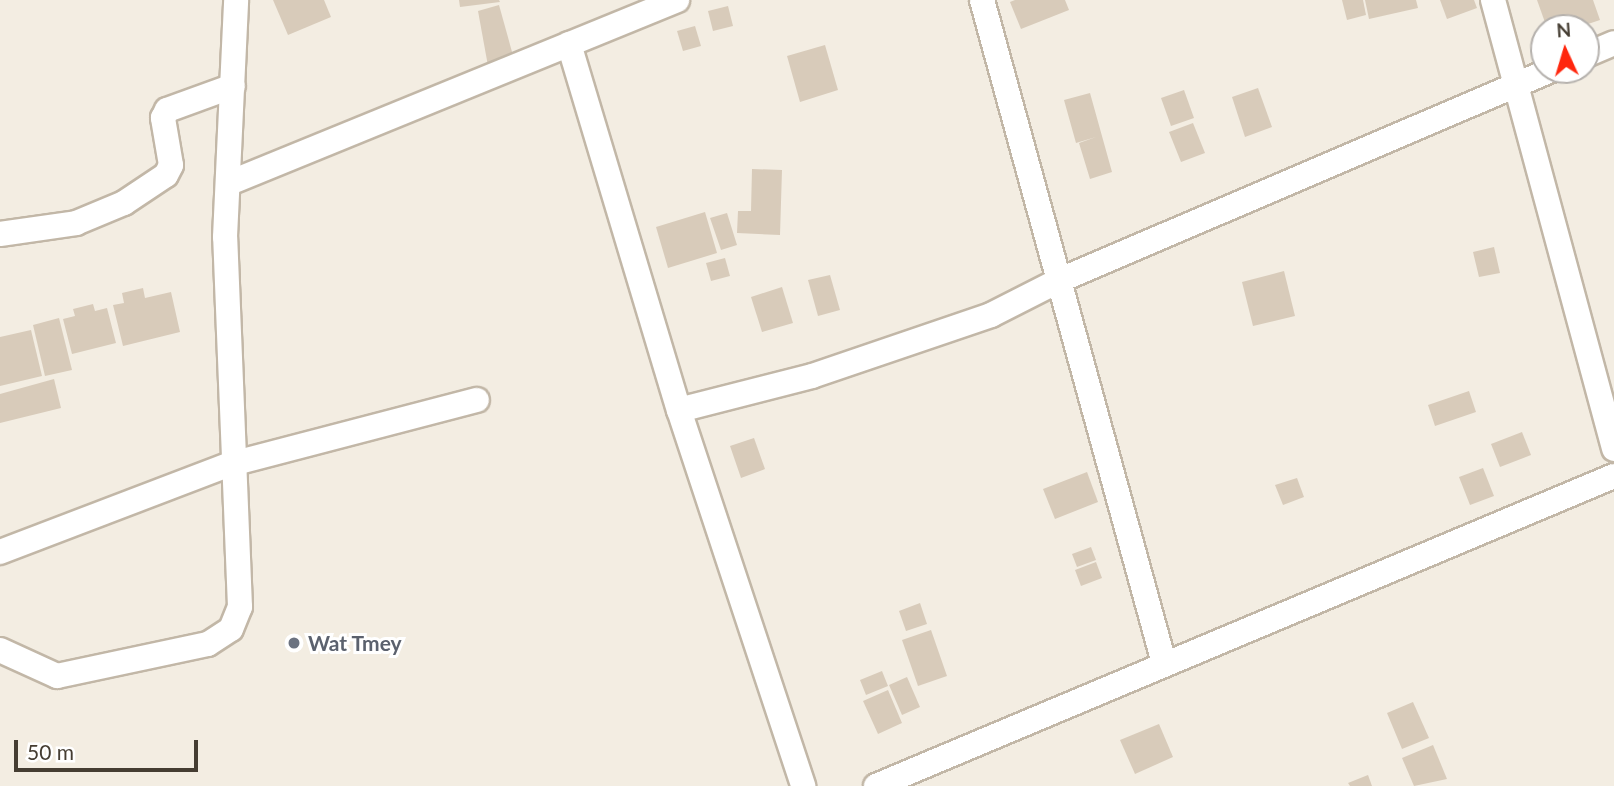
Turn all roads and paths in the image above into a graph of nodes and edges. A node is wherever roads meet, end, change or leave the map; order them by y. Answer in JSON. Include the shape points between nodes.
{"nodes":[{"id":1,"x":236,"y":0,"type":"edge"},
{"id":2,"x":677,"y":0,"type":"edge"},
{"id":3,"x":982,"y":0,"type":"edge"},
{"id":4,"x":1493,"y":0,"type":"edge"},
{"id":5,"x":569,"y":44,"type":"junction"},
{"id":6,"x":1530,"y":79,"type":"edge"},
{"id":7,"x":1516,"y":85,"type":"junction"},
{"id":8,"x":233,"y":86,"type":"junction"},
{"id":9,"x":229,"y":183,"type":"junction"},
{"id":10,"x":0,"y":233,"type":"edge"},
{"id":11,"x":1058,"y":281,"type":"junction"},
{"id":12,"x":477,"y":400,"type":"dead end"},
{"id":13,"x":679,"y":410,"type":"junction"},
{"id":14,"x":1614,"y":449,"type":"edge"},
{"id":15,"x":231,"y":464,"type":"junction"},
{"id":16,"x":1614,"y":476,"type":"edge"},
{"id":17,"x":0,"y":552,"type":"edge"},
{"id":18,"x":0,"y":650,"type":"edge"},
{"id":19,"x":1164,"y":663,"type":"junction"},
{"id":20,"x":803,"y":786,"type":"edge"},
{"id":21,"x":876,"y":786,"type":"edge"}],
"edges":[{"from":1,"to":8,"type":"street"},
{"from":2,"to":5,"type":"street"},
{"from":3,"to":11,"type":"street"},
{"from":4,"to":7,"type":"street"},
{"from":5,"to":9,"type":"street"},
{"from":5,"to":13,"type":"street"},
{"from":6,"to":7,"type":"street"},
{"from":7,"to":11,"type":"street"},
{"from":7,"to":14,"type":"street"},
{"from":8,"to":9,"type":"street"},
{"from":8,"to":10,"type":"street","via":[[167,110],[163,118],[171,165],[166,175],[124,203],[76,223]]},
{"from":9,"to":15,"type":"street"},
{"from":11,"to":13,"type":"street","via":[[990,315],[812,376]]},
{"from":11,"to":19,"type":"street"},
{"from":12,"to":15,"type":"street"},
{"from":13,"to":20,"type":"street"},
{"from":15,"to":17,"type":"street"},
{"from":15,"to":18,"type":"street","via":[[240,607],[231,629],[208,644],[57,676]]},
{"from":16,"to":19,"type":"street","via":[[1312,607]]},
{"from":19,"to":21,"type":"street"}]}
